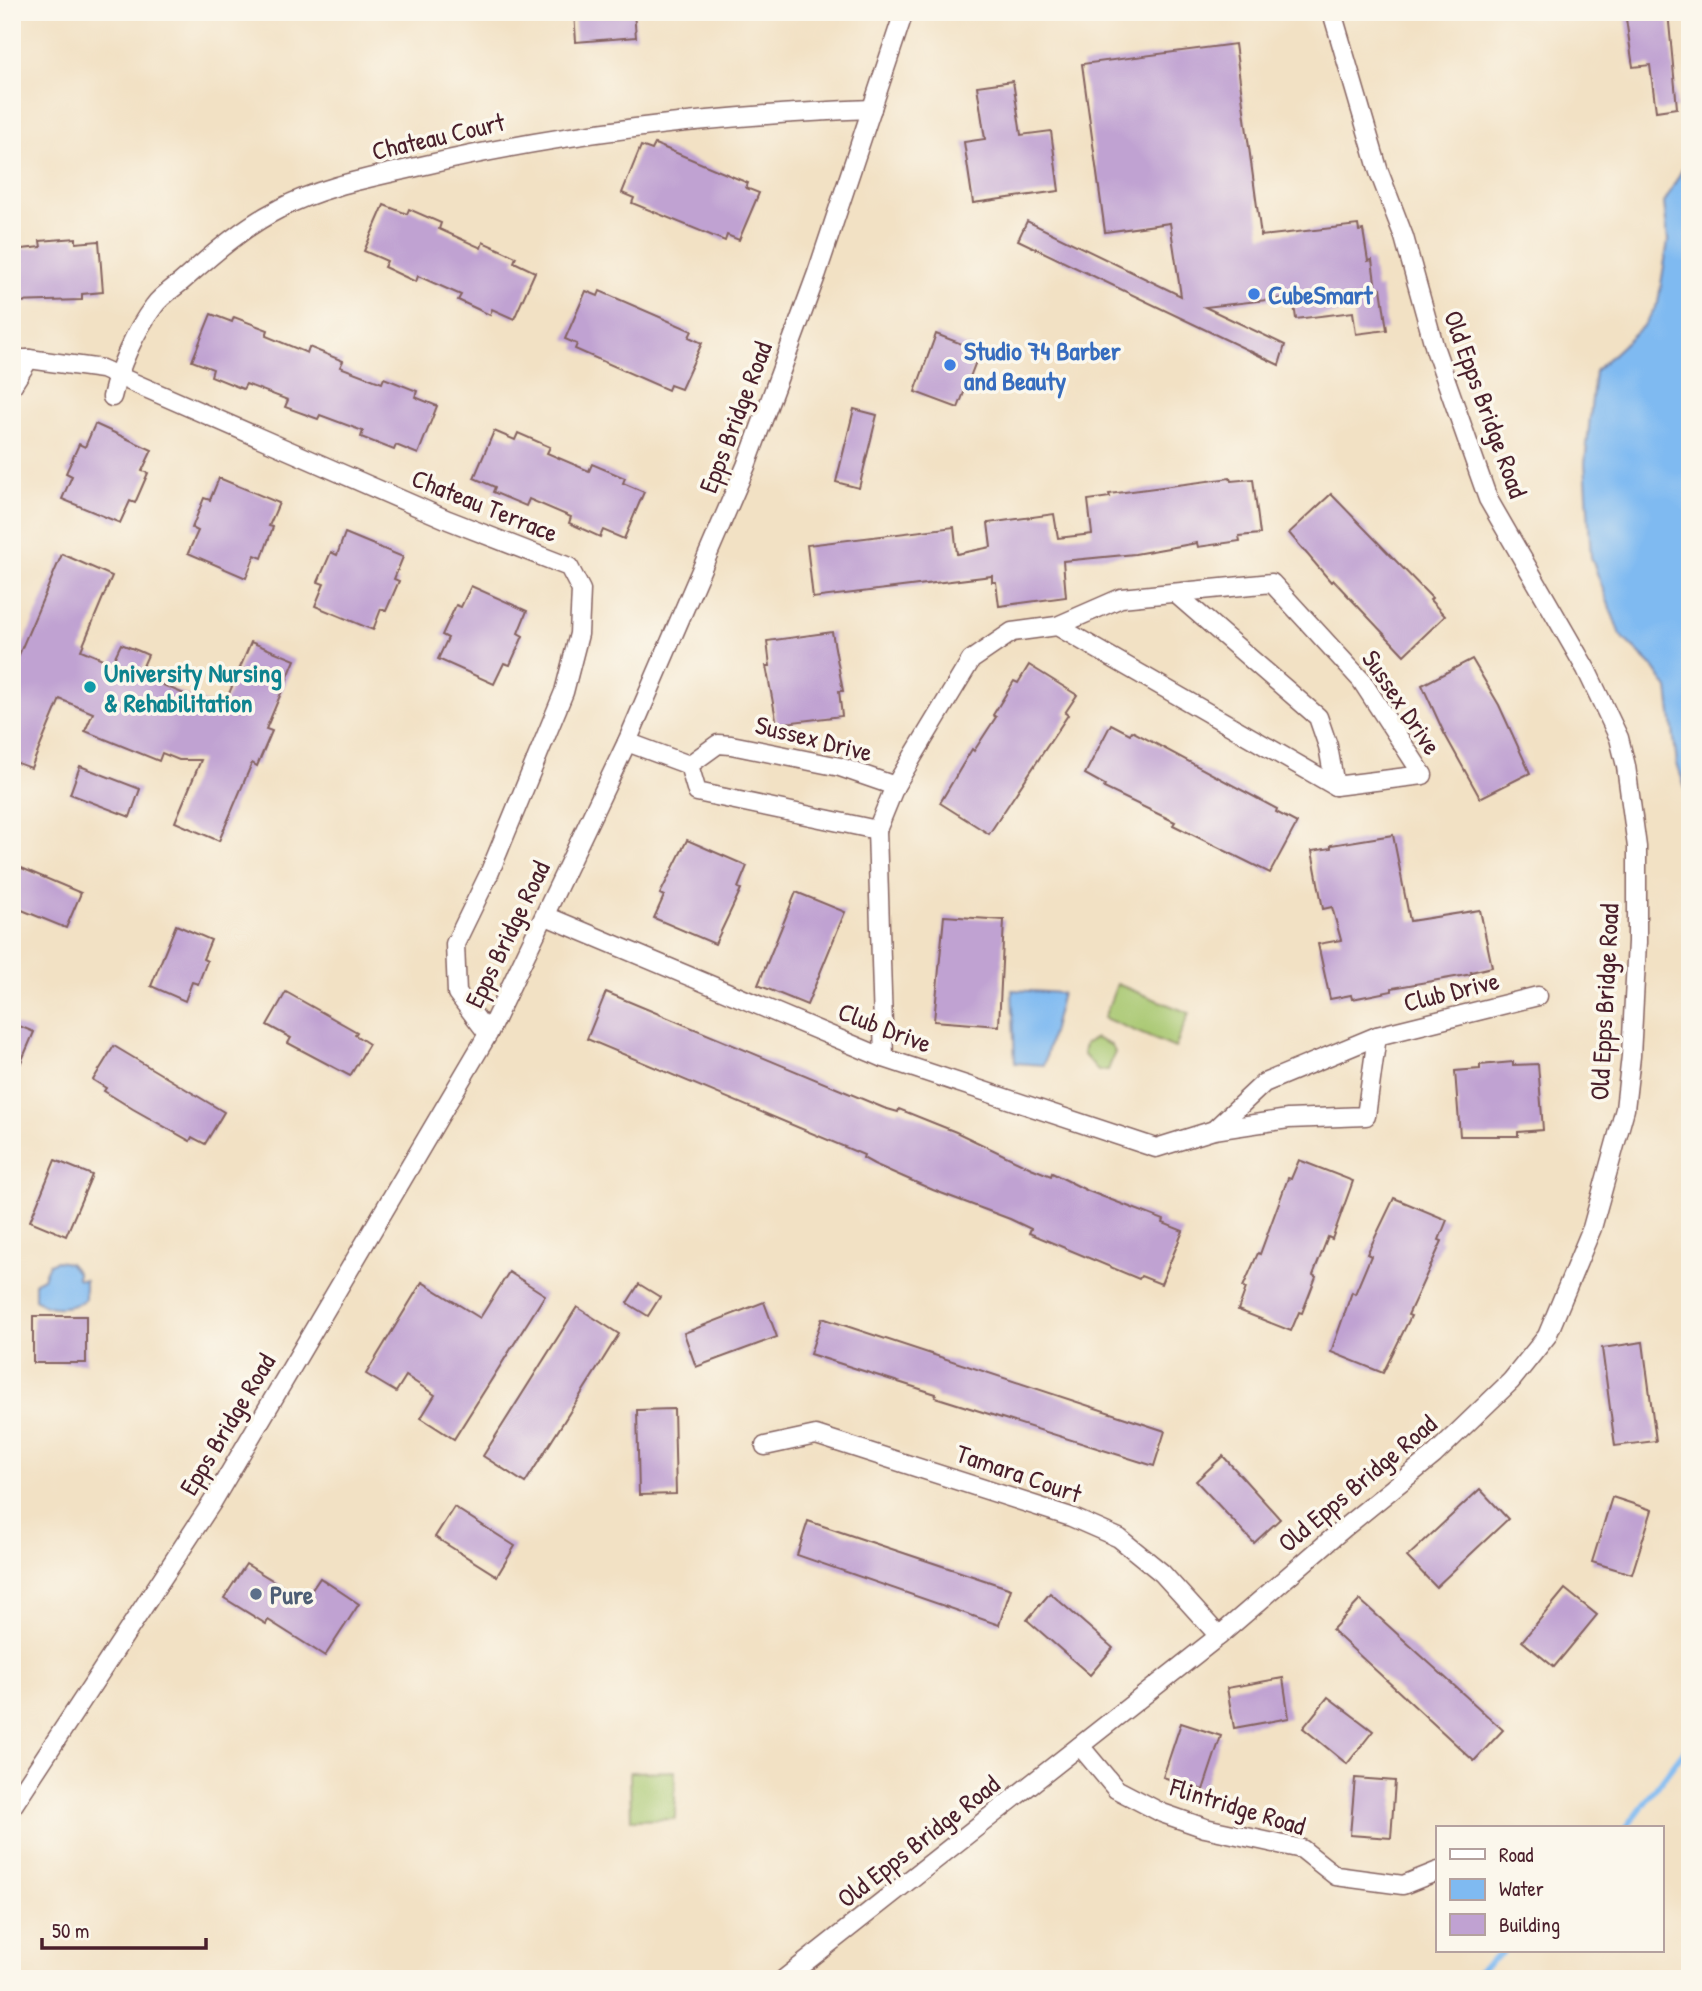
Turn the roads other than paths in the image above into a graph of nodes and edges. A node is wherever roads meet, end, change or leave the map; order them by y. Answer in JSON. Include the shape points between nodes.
{"nodes":[{"id":1,"x":904,"y":12,"type":"edge"},
{"id":2,"x":1332,"y":12,"type":"edge"},
{"id":3,"x":872,"y":109,"type":"junction"},
{"id":4,"x":20,"y":359,"type":"edge"},
{"id":5,"x":117,"y":375,"type":"junction"},
{"id":6,"x":12,"y":386,"type":"edge"},
{"id":7,"x":113,"y":397,"type":"dead end"},
{"id":8,"x":1175,"y":593,"type":"junction"},
{"id":9,"x":1057,"y":626,"type":"junction"},
{"id":10,"x":627,"y":742,"type":"junction"},
{"id":11,"x":690,"y":765,"type":"junction"},
{"id":12,"x":895,"y":786,"type":"junction"},
{"id":13,"x":1335,"y":786,"type":"junction"},
{"id":14,"x":877,"y":830,"type":"junction"},
{"id":15,"x":546,"y":916,"type":"junction"},
{"id":16,"x":1538,"y":996,"type":"dead end"},
{"id":17,"x":488,"y":1034,"type":"junction"},
{"id":18,"x":1377,"y":1036,"type":"junction"},
{"id":19,"x":884,"y":1058,"type":"junction"},
{"id":20,"x":1214,"y":1130,"type":"junction"},
{"id":21,"x":765,"y":1446,"type":"dead end"},
{"id":22,"x":1219,"y":1636,"type":"junction"},
{"id":23,"x":1080,"y":1746,"type":"junction"},
{"id":24,"x":12,"y":1807,"type":"edge"},
{"id":25,"x":1436,"y":1872,"type":"edge"},
{"id":26,"x":784,"y":1979,"type":"edge"}],
"edges":[{"from":1,"to":3,"type":"street","name":"Epps Bridge Road"},
{"from":2,"to":22,"type":"street","name":"Old Epps Bridge Road","via":[[1435,349],[1488,499],[1586,668],[1619,738],[1637,847],[1631,1056],[1625,1110],[1592,1228],[1547,1336],[1511,1381],[1434,1455]]},
{"from":3,"to":5,"type":"street","name":"Chateau Court","via":[[806,111],[540,139],[317,194],[253,223],[154,305]]},
{"from":3,"to":10,"type":"street","name":"Epps Bridge Road","via":[[746,466]]},
{"from":4,"to":5,"type":"street","name":"Chateau Terrace"},
{"from":4,"to":6,"type":"street","name":"Chateau Terrace"},
{"from":5,"to":7,"type":"street","name":"Chateau Court"},
{"from":5,"to":17,"type":"street","name":"Chateau Terrace","via":[[448,520],[569,567],[581,590],[579,634],[564,692],[455,944],[457,993]]},
{"from":8,"to":9,"type":"street","name":"Sussex Drive","via":[[1121,598]]},
{"from":8,"to":13,"type":"street","via":[[1318,717]]},
{"from":8,"to":13,"type":"street","name":"Sussex Drive","via":[[1272,583],[1361,680],[1423,775]]},
{"from":9,"to":12,"type":"street","name":"Sussex Drive","via":[[1012,632],[971,660]]},
{"from":9,"to":13,"type":"street"},
{"from":10,"to":11,"type":"street"},
{"from":10,"to":15,"type":"street","name":"Epps Bridge Road"},
{"from":11,"to":12,"type":"street","name":"Sussex Drive","via":[[718,744],[731,745],[840,767]]},
{"from":11,"to":14,"type":"street","via":[[697,792]]},
{"from":12,"to":14,"type":"street"},
{"from":14,"to":19,"type":"street"},
{"from":15,"to":17,"type":"street","name":"Epps Bridge Road"},
{"from":15,"to":19,"type":"street","name":"Club Drive"},
{"from":16,"to":18,"type":"street","name":"Club Drive"},
{"from":17,"to":24,"type":"street","name":"Epps Bridge Road","via":[[214,1500]]},
{"from":18,"to":20,"type":"street","name":"Club Drive","via":[[1264,1083]]},
{"from":18,"to":20,"type":"street","name":"Club Drive","via":[[1367,1116],[1288,1119]]},
{"from":19,"to":20,"type":"street","name":"Club Drive","via":[[1156,1148]]},
{"from":21,"to":22,"type":"street","name":"Tamara Court","via":[[816,1435],[1071,1517],[1119,1538],[1163,1573]]},
{"from":22,"to":23,"type":"street","name":"Old Epps Bridge Road"},
{"from":23,"to":25,"type":"street","name":"Flintridge Road","via":[[1116,1789],[1163,1813],[1205,1828],[1302,1849],[1336,1876],[1403,1885]]},
{"from":23,"to":26,"type":"street","name":"Old Epps Bridge Road"}]}
